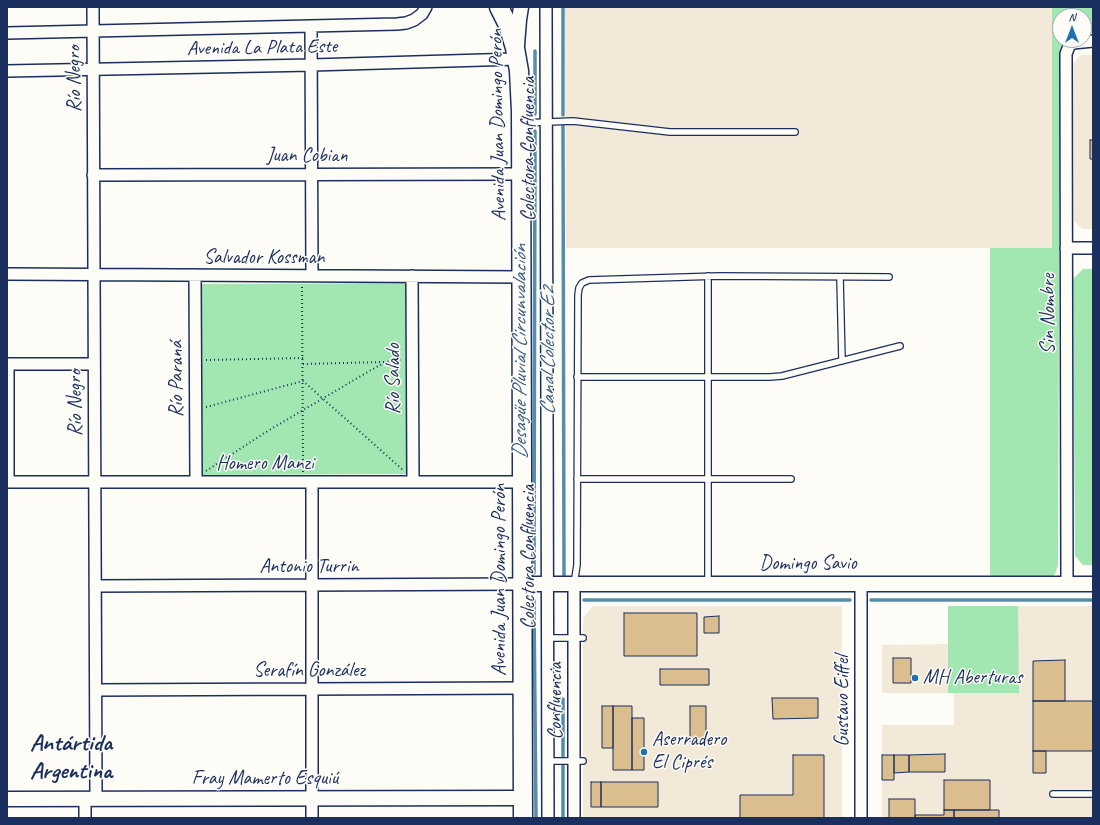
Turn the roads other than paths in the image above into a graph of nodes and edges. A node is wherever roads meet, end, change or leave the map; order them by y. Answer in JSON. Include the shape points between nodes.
{"nodes":[{"id":1,"x":93,"y":7,"type":"edge"},
{"id":2,"x":499,"y":7,"type":"edge"},
{"id":3,"x":521,"y":7,"type":"edge"},
{"id":4,"x":546,"y":7,"type":"edge"},
{"id":5,"x":426,"y":8,"type":"edge"},
{"id":6,"x":312,"y":26,"type":"junction"},
{"id":7,"x":93,"y":31,"type":"junction"},
{"id":8,"x":7,"y":33,"type":"edge"},
{"id":9,"x":1093,"y":41,"type":"edge"},
{"id":10,"x":517,"y":59,"type":"junction"},
{"id":11,"x":312,"y":65,"type":"junction"},
{"id":12,"x":93,"y":70,"type":"junction"},
{"id":13,"x":7,"y":71,"type":"edge"},
{"id":14,"x":546,"y":122,"type":"junction"},
{"id":15,"x":521,"y":123,"type":"junction"},
{"id":16,"x":795,"y":132,"type":"dead end"},
{"id":17,"x":312,"y":174,"type":"junction"},
{"id":18,"x":522,"y":174,"type":"junction"},
{"id":19,"x":94,"y":175,"type":"junction"},
{"id":20,"x":1066,"y":248,"type":"junction"},
{"id":21,"x":1093,"y":248,"type":"edge"},
{"id":22,"x":7,"y":274,"type":"edge"},
{"id":23,"x":94,"y":274,"type":"junction"},
{"id":24,"x":195,"y":275,"type":"junction"},
{"id":25,"x":312,"y":276,"type":"junction"},
{"id":26,"x":412,"y":276,"type":"junction"},
{"id":27,"x":708,"y":276,"type":"junction"},
{"id":28,"x":522,"y":277,"type":"junction"},
{"id":29,"x":840,"y":277,"type":"junction"},
{"id":30,"x":889,"y":277,"type":"dead end"},
{"id":31,"x":900,"y":346,"type":"dead end"},
{"id":32,"x":842,"y":361,"type":"junction"},
{"id":33,"x":8,"y":364,"type":"edge"},
{"id":34,"x":94,"y":364,"type":"junction"},
{"id":35,"x":577,"y":377,"type":"junction"},
{"id":36,"x":708,"y":377,"type":"junction"},
{"id":37,"x":577,"y":479,"type":"junction"},
{"id":38,"x":708,"y":479,"type":"junction"},
{"id":39,"x":791,"y":479,"type":"dead end"},
{"id":40,"x":7,"y":482,"type":"edge"},
{"id":41,"x":95,"y":482,"type":"junction"},
{"id":42,"x":196,"y":482,"type":"junction"},
{"id":43,"x":312,"y":482,"type":"junction"},
{"id":44,"x":413,"y":482,"type":"junction"},
{"id":45,"x":522,"y":482,"type":"junction"},
{"id":46,"x":522,"y":584,"type":"junction"},
{"id":47,"x":547,"y":584,"type":"junction"},
{"id":48,"x":574,"y":584,"type":"junction"},
{"id":49,"x":708,"y":584,"type":"junction"},
{"id":50,"x":861,"y":584,"type":"junction"},
{"id":51,"x":1067,"y":584,"type":"junction"},
{"id":52,"x":1093,"y":584,"type":"edge"},
{"id":53,"x":95,"y":586,"type":"junction"},
{"id":54,"x":312,"y":586,"type":"junction"},
{"id":55,"x":547,"y":638,"type":"junction"},
{"id":56,"x":578,"y":638,"type":"junction"},
{"id":57,"x":522,"y":688,"type":"junction"},
{"id":58,"x":312,"y":689,"type":"junction"},
{"id":59,"x":96,"y":690,"type":"junction"},
{"id":60,"x":548,"y":761,"type":"junction"},
{"id":61,"x":578,"y":761,"type":"junction"},
{"id":62,"x":1052,"y":794,"type":"dead end"},
{"id":63,"x":1093,"y":794,"type":"edge"},
{"id":64,"x":312,"y":798,"type":"junction"},
{"id":65,"x":523,"y":798,"type":"junction"},
{"id":66,"x":7,"y":799,"type":"edge"},
{"id":67,"x":90,"y":799,"type":"junction"},
{"id":68,"x":85,"y":818,"type":"edge"},
{"id":69,"x":312,"y":818,"type":"edge"},
{"id":70,"x":523,"y":818,"type":"edge"},
{"id":71,"x":548,"y":818,"type":"edge"},
{"id":72,"x":574,"y":818,"type":"edge"},
{"id":73,"x":861,"y":818,"type":"edge"}],
"edges":[{"from":1,"to":7,"type":"street","name":"Río Negro"},
{"from":2,"to":10,"type":"main road","via":[[512,36]]},
{"from":3,"to":10,"type":"street","name":"Avenida Juan Domingo Perón"},
{"from":4,"to":14,"type":"street","name":"Colectora Confluencia"},
{"from":5,"to":6,"type":"street","name":"Avenida La Plata Este","via":[[422,14],[406,23]]},
{"from":6,"to":7,"type":"street","name":"Avenida La Plata Este"},
{"from":6,"to":11,"type":"street"},
{"from":7,"to":8,"type":"street","name":"Avenida La Plata Este"},
{"from":7,"to":12,"type":"street","name":"Río Negro"},
{"from":9,"to":20,"type":"street","name":"Sin Nombre","via":[[1078,42],[1069,46],[1066,54]]},
{"from":10,"to":11,"type":"street","name":"Avenida La Plata Este"},
{"from":10,"to":15,"type":"main road","name":"Avenida Juan Domingo Perón"},
{"from":11,"to":12,"type":"street","name":"Avenida La Plata Este"},
{"from":11,"to":17,"type":"street"},
{"from":12,"to":13,"type":"street","name":"Avenida La Plata Este"},
{"from":12,"to":19,"type":"street","name":"Río Negro"},
{"from":14,"to":15,"type":"lane"},
{"from":14,"to":16,"type":"lane","via":[[573,121],[670,132]]},
{"from":14,"to":47,"type":"street","name":"Colectora Confluencia"},
{"from":15,"to":18,"type":"main road","name":"Avenida Juan Domingo Perón"},
{"from":17,"to":18,"type":"street","name":"Juan Cobian"},
{"from":17,"to":19,"type":"street","name":"Juan Cobian"},
{"from":17,"to":25,"type":"street"},
{"from":18,"to":28,"type":"main road","name":"Avenida Juan Domingo Perón"},
{"from":19,"to":23,"type":"street","name":"Río Negro"},
{"from":20,"to":21,"type":"street"},
{"from":20,"to":51,"type":"street","name":"Sin Nombre"},
{"from":22,"to":23,"type":"street","name":"Salvador Kossman"},
{"from":23,"to":24,"type":"street","name":"Salvador Kossman"},
{"from":23,"to":34,"type":"street","name":"Río Negro"},
{"from":24,"to":25,"type":"street","name":"Salvador Kossman"},
{"from":24,"to":42,"type":"street","name":"Río Paraná"},
{"from":25,"to":26,"type":"street","name":"Salvador Kossman"},
{"from":26,"to":28,"type":"street","name":"Salvador Kossman"},
{"from":26,"to":44,"type":"street","name":"Río Salado"},
{"from":27,"to":29,"type":"lane"},
{"from":27,"to":35,"type":"lane","via":[[589,280],[582,283],[578,292]]},
{"from":27,"to":36,"type":"lane"},
{"from":28,"to":45,"type":"main road","name":"Avenida Juan Domingo Perón"},
{"from":29,"to":30,"type":"lane"},
{"from":29,"to":32,"type":"lane"},
{"from":31,"to":32,"type":"lane"},
{"from":32,"to":36,"type":"lane","via":[[776,377]]},
{"from":33,"to":34,"type":"street"},
{"from":33,"to":40,"type":"street"},
{"from":34,"to":41,"type":"street","name":"Río Negro"},
{"from":35,"to":36,"type":"lane"},
{"from":35,"to":37,"type":"lane"},
{"from":36,"to":38,"type":"lane"},
{"from":37,"to":38,"type":"lane"},
{"from":37,"to":48,"type":"lane","via":[[577,565]]},
{"from":38,"to":39,"type":"lane"},
{"from":38,"to":49,"type":"lane"},
{"from":40,"to":41,"type":"street","name":"Homero Manzi"},
{"from":41,"to":42,"type":"street","name":"Homero Manzi"},
{"from":41,"to":53,"type":"street","name":"Río Negro"},
{"from":42,"to":43,"type":"street","name":"Homero Manzi"},
{"from":43,"to":44,"type":"street","name":"Homero Manzi"},
{"from":43,"to":54,"type":"street"},
{"from":44,"to":45,"type":"street","name":"Homero Manzi"},
{"from":45,"to":46,"type":"main road","name":"Avenida Juan Domingo Perón"},
{"from":46,"to":47,"type":"street","name":"Domingo Savio"},
{"from":46,"to":54,"type":"street","name":"Antonio Turrin"},
{"from":46,"to":57,"type":"main road","name":"Avenida Juan Domingo Perón"},
{"from":47,"to":48,"type":"street","name":"Domingo Savio"},
{"from":47,"to":55,"type":"street","name":"Colectora Confluencia"},
{"from":48,"to":49,"type":"street","name":"Domingo Savio"},
{"from":48,"to":56,"type":"street","name":"Confluencia"},
{"from":49,"to":50,"type":"street","name":"Domingo Savio"},
{"from":50,"to":51,"type":"street","name":"Domingo Savio"},
{"from":50,"to":73,"type":"street","name":"Gustavo Eiffel"},
{"from":51,"to":52,"type":"street","name":"Domingo Savio"},
{"from":53,"to":54,"type":"street","name":"Antonio Turrin"},
{"from":53,"to":59,"type":"street","name":"Río Negro"},
{"from":54,"to":58,"type":"street"},
{"from":55,"to":56,"type":"lane"},
{"from":55,"to":60,"type":"street","name":"Colectora Confluencia"},
{"from":56,"to":61,"type":"street","name":"Confluencia"},
{"from":57,"to":58,"type":"street","name":"Serafín González"},
{"from":57,"to":65,"type":"main road","name":"Avenida Juan Domingo Perón"},
{"from":58,"to":59,"type":"street","name":"Serafín González"},
{"from":58,"to":64,"type":"street"},
{"from":59,"to":67,"type":"street","name":"Río Negro"},
{"from":60,"to":61,"type":"lane"},
{"from":60,"to":71,"type":"street","name":"Colectora Confluencia"},
{"from":61,"to":72,"type":"street","name":"Confluencia"},
{"from":62,"to":63,"type":"lane"},
{"from":64,"to":65,"type":"street","name":"Fray Mamerto Esquiú"},
{"from":64,"to":67,"type":"street","name":"Fray Mamerto Esquiú"},
{"from":64,"to":69,"type":"street"},
{"from":65,"to":70,"type":"main road","name":"Avenida Juan Domingo Perón"},
{"from":66,"to":67,"type":"street","name":"Fray Mamerto Esquiú"},
{"from":67,"to":68,"type":"street","name":"Río Negro"}]}
